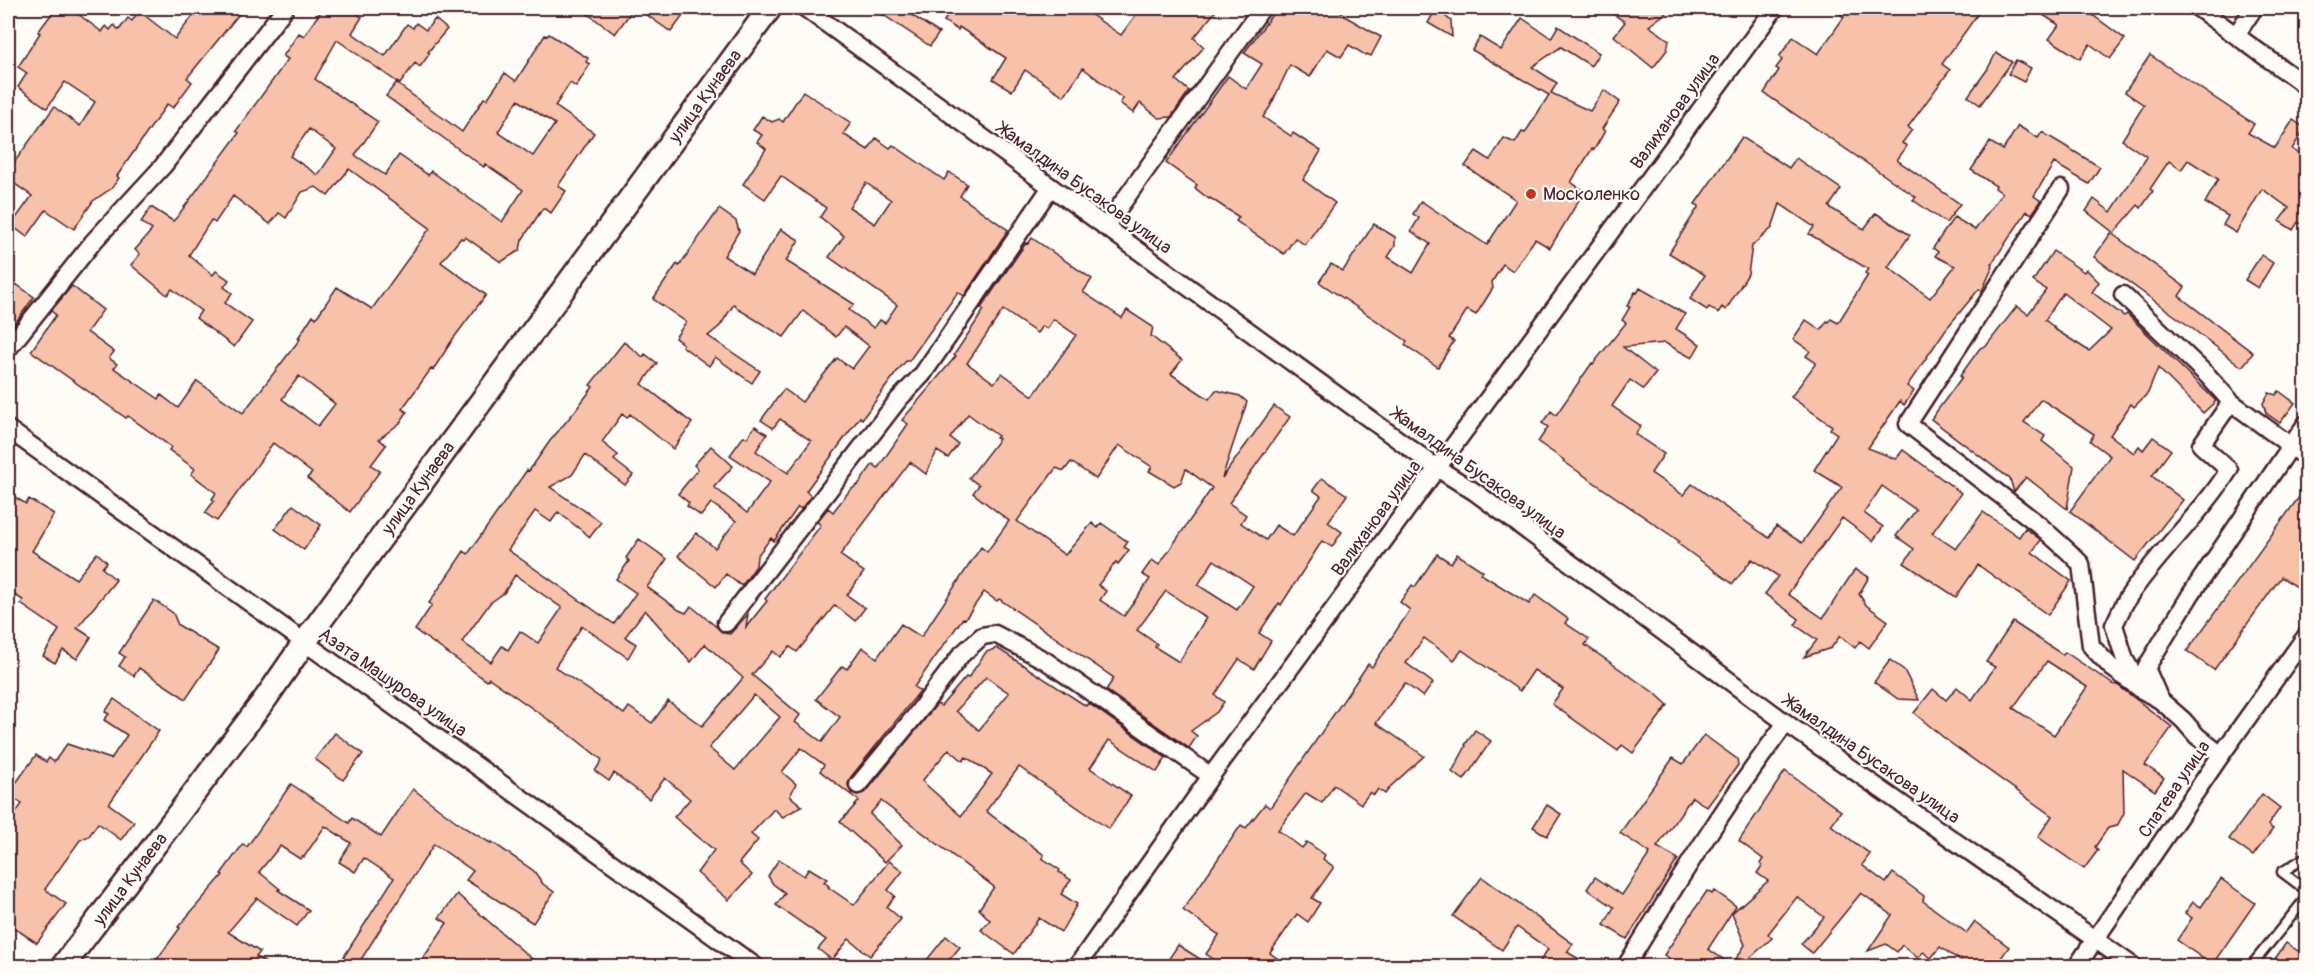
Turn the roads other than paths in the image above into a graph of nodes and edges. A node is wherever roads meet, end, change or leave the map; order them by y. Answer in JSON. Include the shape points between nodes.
{"nodes":[{"id":1,"x":285,"y":8,"type":"edge"},
{"id":2,"x":770,"y":8,"type":"edge"},
{"id":3,"x":805,"y":8,"type":"edge"},
{"id":4,"x":1262,"y":8,"type":"edge"},
{"id":5,"x":1775,"y":8,"type":"edge"},
{"id":6,"x":2254,"y":8,"type":"edge"},
{"id":7,"x":2208,"y":11,"type":"edge"},
{"id":8,"x":2236,"y":34,"type":"junction"},
{"id":9,"x":2307,"y":86,"type":"edge"},
{"id":10,"x":1051,"y":187,"type":"junction"},
{"id":11,"x":2061,"y":189,"type":"dead end"},
{"id":12,"x":1105,"y":227,"type":"junction"},
{"id":13,"x":2123,"y":295,"type":"dead end"},
{"id":14,"x":8,"y":349,"type":"edge"},
{"id":15,"x":2230,"y":402,"type":"junction"},
{"id":16,"x":2307,"y":424,"type":"edge"},
{"id":17,"x":8,"y":429,"type":"edge"},
{"id":18,"x":2291,"y":446,"type":"junction"},
{"id":19,"x":2307,"y":457,"type":"edge"},
{"id":20,"x":1437,"y":468,"type":"junction"},
{"id":21,"x":726,"y":623,"type":"dead end"},
{"id":22,"x":2307,"y":636,"type":"edge"},
{"id":23,"x":304,"y":642,"type":"junction"},
{"id":24,"x":2142,"y":690,"type":"junction"},
{"id":25,"x":2160,"y":700,"type":"junction"},
{"id":26,"x":1786,"y":723,"type":"junction"},
{"id":27,"x":2221,"y":755,"type":"junction"},
{"id":28,"x":1211,"y":776,"type":"junction"},
{"id":29,"x":858,"y":785,"type":"dead end"},
{"id":30,"x":2307,"y":857,"type":"edge"},
{"id":31,"x":2307,"y":890,"type":"edge"},
{"id":32,"x":2307,"y":898,"type":"edge"},
{"id":33,"x":2097,"y":940,"type":"junction"},
{"id":34,"x":63,"y":966,"type":"edge"},
{"id":35,"x":755,"y":966,"type":"edge"},
{"id":36,"x":1077,"y":966,"type":"edge"},
{"id":37,"x":1626,"y":966,"type":"edge"},
{"id":38,"x":2077,"y":966,"type":"edge"},
{"id":39,"x":2133,"y":966,"type":"edge"},
{"id":40,"x":2251,"y":966,"type":"edge"}],
"edges":[{"from":1,"to":14,"type":"street","via":[[163,166],[93,242]]},
{"from":2,"to":23,"type":"main road","name":"улица Кунаева"},
{"from":3,"to":10,"type":"street","name":"Жамалдина Бусакова улица"},
{"from":4,"to":12,"type":"street"},
{"from":5,"to":20,"type":"street","name":"Валиханова улица"},
{"from":6,"to":8,"type":"street"},
{"from":7,"to":8,"type":"street"},
{"from":8,"to":9,"type":"street"},
{"from":10,"to":12,"type":"street","name":"Жамалдина Бусакова улица"},
{"from":10,"to":21,"type":"street","via":[[922,375],[899,399]]},
{"from":11,"to":24,"type":"street","via":[[1908,424],[2038,524],[2080,564],[2091,646]]},
{"from":12,"to":20,"type":"street","name":"Жамалдина Бусакова улица"},
{"from":13,"to":15,"type":"street"},
{"from":15,"to":18,"type":"street"},
{"from":15,"to":24,"type":"street","via":[[2201,445],[2229,470],[2210,500],[2151,566],[2114,625],[2125,660]]},
{"from":16,"to":18,"type":"street"},
{"from":17,"to":23,"type":"street","name":"Азата Машурова улица"},
{"from":18,"to":19,"type":"street"},
{"from":18,"to":25,"type":"street","via":[[2146,668]]},
{"from":20,"to":26,"type":"street","name":"Жамалдина Бусакова улица"},
{"from":20,"to":28,"type":"street","name":"Валиханова улица"},
{"from":22,"to":27,"type":"street","name":"Спатева улица"},
{"from":23,"to":34,"type":"main road","name":"улица Кунаева","via":[[266,699]]},
{"from":23,"to":35,"type":"street","name":"Азата Машурова улица"},
{"from":24,"to":25,"type":"street"},
{"from":25,"to":27,"type":"street"},
{"from":26,"to":33,"type":"street","name":"Жамалдина Бусакова улица"},
{"from":26,"to":37,"type":"street","via":[[1707,833]]},
{"from":27,"to":33,"type":"street","name":"Спатева улица"},
{"from":28,"to":29,"type":"street","via":[[1046,661],[995,634],[982,636],[961,655]]},
{"from":28,"to":36,"type":"street","name":"Валиханова улица"},
{"from":30,"to":31,"type":"lane","via":[[2282,872]]},
{"from":32,"to":40,"type":"lane"},
{"from":33,"to":38,"type":"street","name":"Спатева улица"},
{"from":33,"to":39,"type":"street","name":"Жамалдина Бусакова улица"}]}
